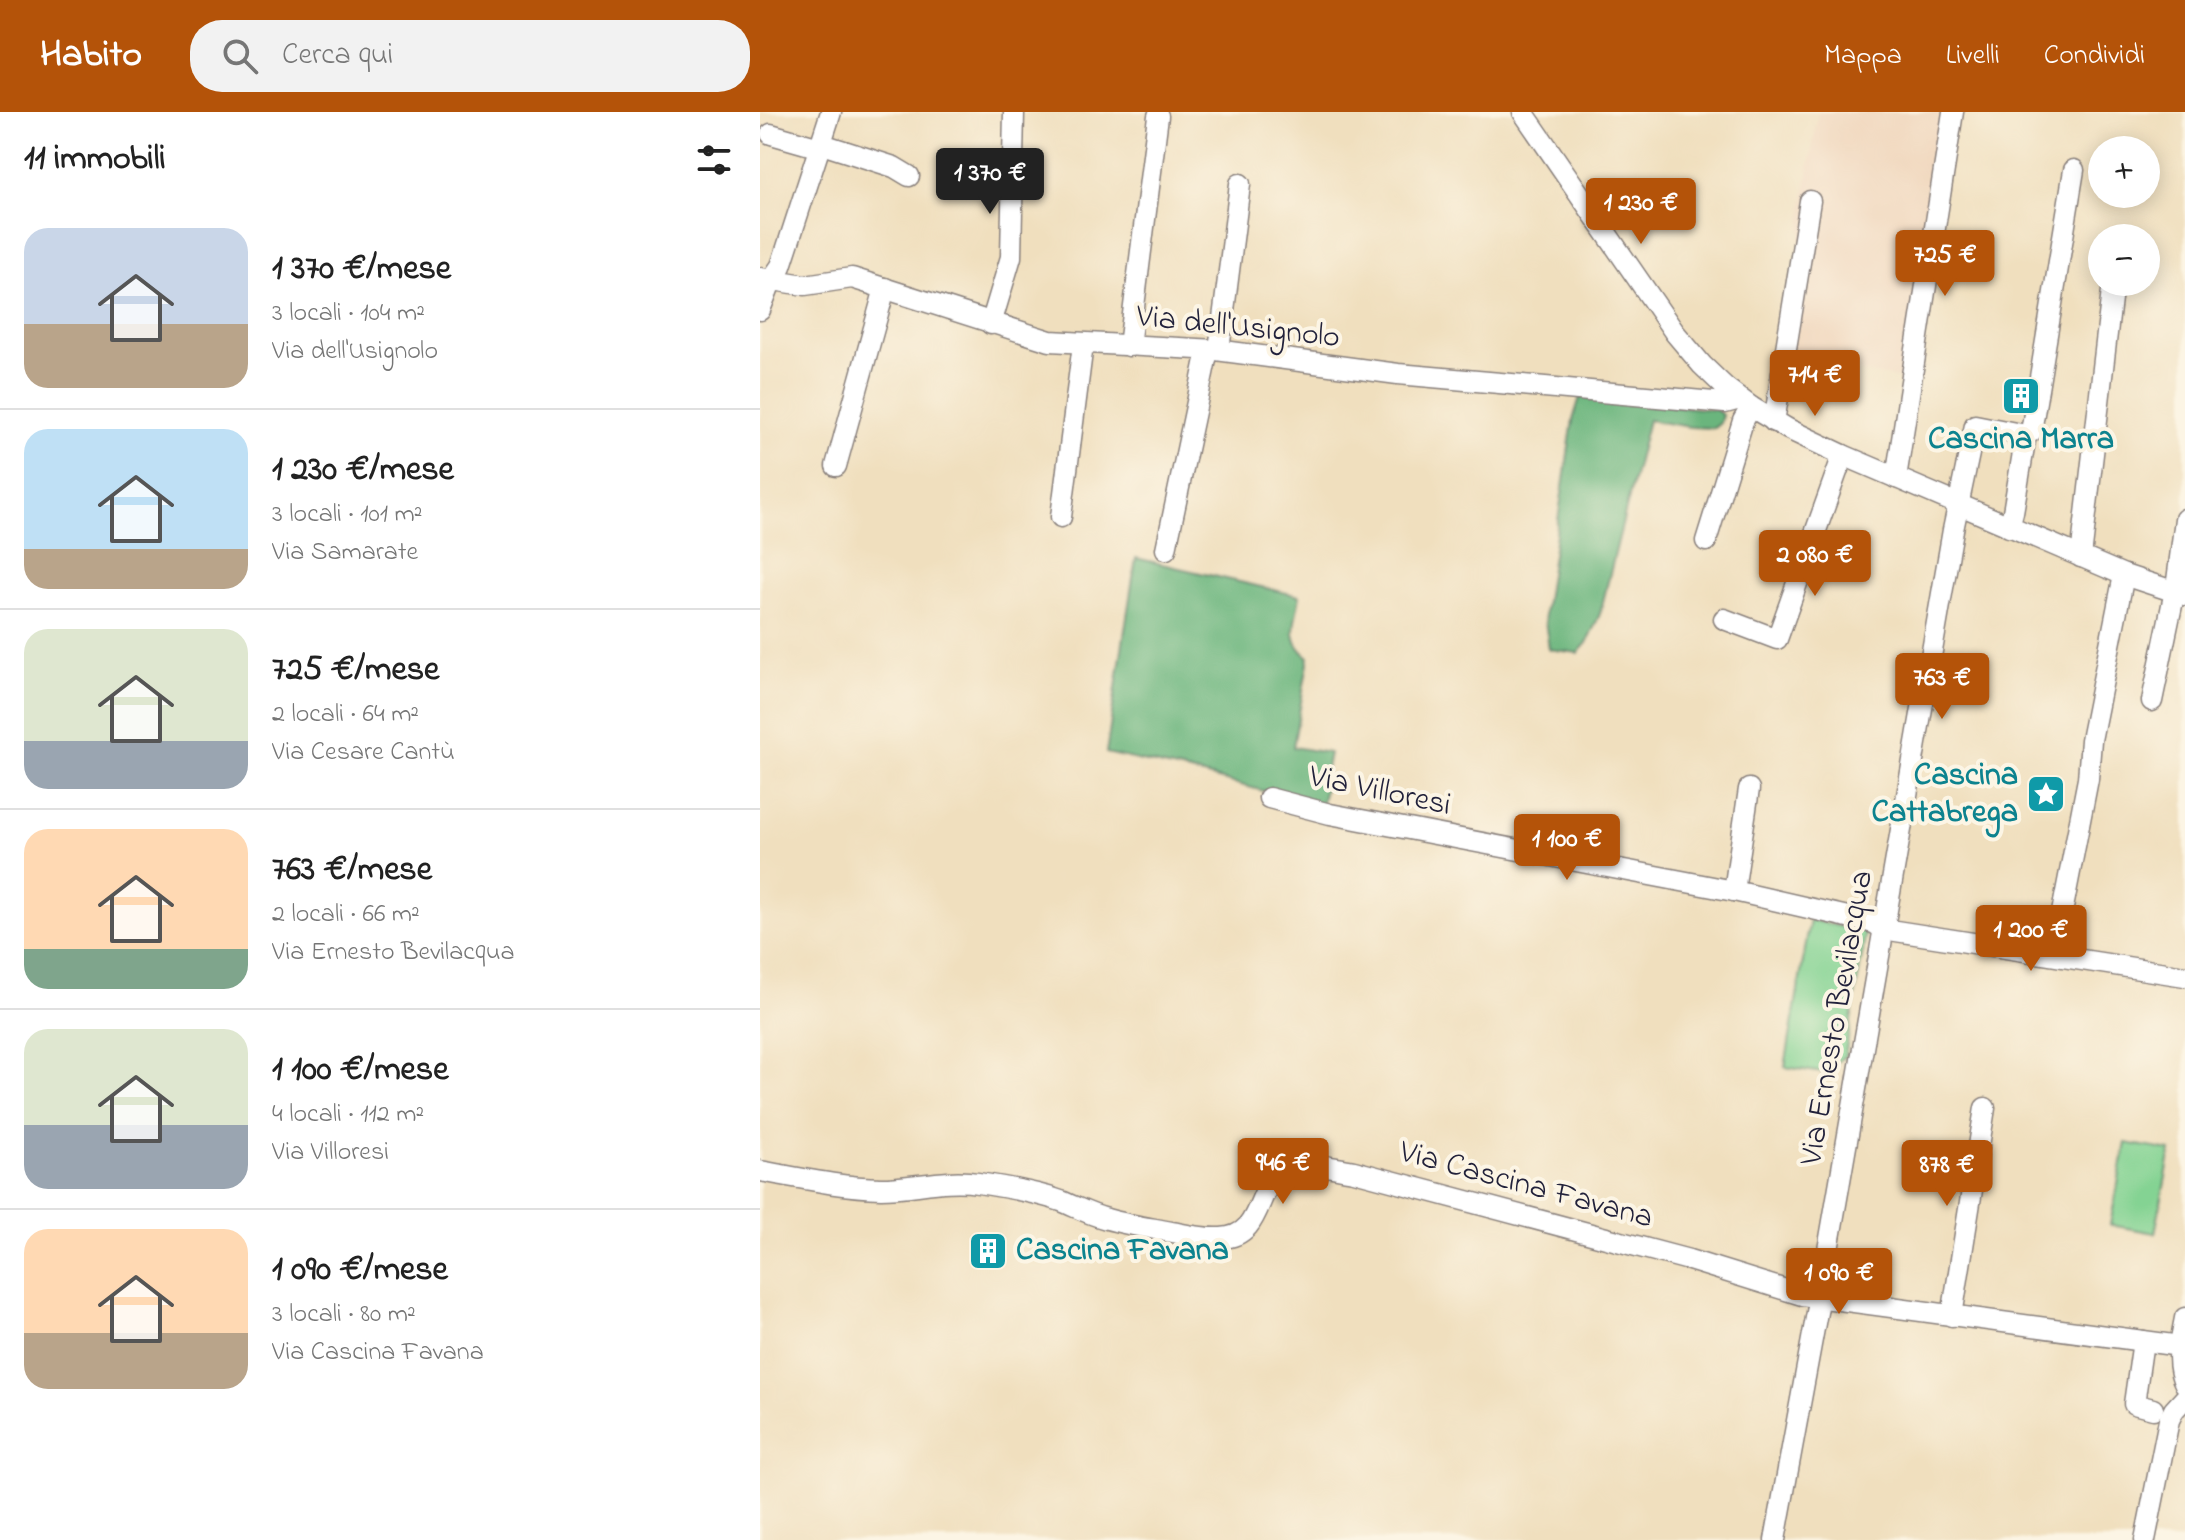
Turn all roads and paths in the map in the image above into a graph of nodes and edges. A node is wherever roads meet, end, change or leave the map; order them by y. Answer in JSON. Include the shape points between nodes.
{"nodes":[{"id":1,"x":831,"y":112,"type":"edge"},
{"id":2,"x":1014,"y":112,"type":"edge"},
{"id":3,"x":1523,"y":112,"type":"edge"},
{"id":4,"x":1953,"y":112,"type":"edge"},
{"id":5,"x":1158,"y":116,"type":"dead end"},
{"id":6,"x":771,"y":134,"type":"dead end"},
{"id":7,"x":821,"y":146,"type":"junction"},
{"id":8,"x":2074,"y":170,"type":"dead end"},
{"id":9,"x":909,"y":176,"type":"dead end"},
{"id":10,"x":1240,"y":184,"type":"dead end"},
{"id":11,"x":1810,"y":201,"type":"dead end"},
{"id":12,"x":766,"y":279,"type":"edge"},
{"id":13,"x":885,"y":288,"type":"junction"},
{"id":14,"x":2111,"y":296,"type":"edge"},
{"id":15,"x":760,"y":310,"type":"edge"},
{"id":16,"x":991,"y":324,"type":"junction"},
{"id":17,"x":1083,"y":344,"type":"junction"},
{"id":18,"x":1129,"y":346,"type":"junction"},
{"id":19,"x":1214,"y":350,"type":"junction"},
{"id":20,"x":1745,"y":403,"type":"junction"},
{"id":21,"x":1774,"y":422,"type":"junction"},
{"id":22,"x":2026,"y":435,"type":"junction"},
{"id":23,"x":1843,"y":455,"type":"junction"},
{"id":24,"x":836,"y":466,"type":"dead end"},
{"id":25,"x":1896,"y":478,"type":"junction"},
{"id":26,"x":1959,"y":505,"type":"junction"},
{"id":27,"x":1061,"y":517,"type":"dead end"},
{"id":28,"x":2185,"y":519,"type":"edge"},
{"id":29,"x":2009,"y":527,"type":"junction"},
{"id":30,"x":1706,"y":541,"type":"dead end"},
{"id":31,"x":1166,"y":549,"type":"dead end"},
{"id":32,"x":2081,"y":557,"type":"junction"},
{"id":33,"x":2124,"y":575,"type":"junction"},
{"id":34,"x":2179,"y":594,"type":"edge"},
{"id":35,"x":1724,"y":619,"type":"dead end"},
{"id":36,"x":2152,"y":701,"type":"dead end"},
{"id":37,"x":1749,"y":789,"type":"dead end"},
{"id":38,"x":1269,"y":798,"type":"dead end"},
{"id":39,"x":1734,"y":891,"type":"junction"},
{"id":40,"x":1883,"y":929,"type":"junction"},
{"id":41,"x":2054,"y":954,"type":"junction"},
{"id":42,"x":2185,"y":976,"type":"edge"},
{"id":43,"x":1985,"y":1108,"type":"dead end"},
{"id":44,"x":760,"y":1171,"type":"edge"},
{"id":45,"x":1820,"y":1296,"type":"junction"},
{"id":46,"x":1952,"y":1316,"type":"junction"},
{"id":47,"x":2185,"y":1318,"type":"edge"},
{"id":48,"x":2134,"y":1340,"type":"junction"},
{"id":49,"x":2173,"y":1345,"type":"dead end"},
{"id":50,"x":2185,"y":1384,"type":"edge"},
{"id":51,"x":2185,"y":1398,"type":"edge"},
{"id":52,"x":2153,"y":1409,"type":"dead end"},
{"id":53,"x":1775,"y":1540,"type":"edge"},
{"id":54,"x":2145,"y":1540,"type":"edge"}],
"edges":[{"from":1,"to":7,"type":"street"},
{"from":2,"to":16,"type":"street","via":[[1011,257]]},
{"from":3,"to":20,"type":"street","via":[[1667,321],[1702,365]]},
{"from":4,"to":25,"type":"street"},
{"from":5,"to":18,"type":"street"},
{"from":6,"to":7,"type":"street"},
{"from":7,"to":9,"type":"street"},
{"from":7,"to":12,"type":"street","via":[[781,266]]},
{"from":8,"to":22,"type":"street","via":[[2031,432]]},
{"from":10,"to":19,"type":"street"},
{"from":11,"to":21,"type":"street"},
{"from":12,"to":13,"type":"street","name":"Via dell'Usignolo","via":[[805,285],[852,278]]},
{"from":12,"to":15,"type":"street"},
{"from":13,"to":16,"type":"street","name":"Via dell'Usignolo"},
{"from":13,"to":24,"type":"street"},
{"from":14,"to":32,"type":"street"},
{"from":16,"to":17,"type":"street","name":"Via dell'Usignolo","via":[[1043,340]]},
{"from":17,"to":18,"type":"street","name":"Via dell'Usignolo"},
{"from":17,"to":27,"type":"street"},
{"from":18,"to":19,"type":"street","name":"Via dell'Usignolo"},
{"from":19,"to":20,"type":"street","name":"Via dell'Usignolo","via":[[1398,374]]},
{"from":19,"to":31,"type":"street"},
{"from":20,"to":21,"type":"street"},
{"from":20,"to":30,"type":"street"},
{"from":21,"to":23,"type":"street"},
{"from":22,"to":26,"type":"street","name":"Via Ernesto Bevilacqua","via":[[1975,425]]},
{"from":22,"to":29,"type":"street"},
{"from":23,"to":25,"type":"street"},
{"from":23,"to":35,"type":"street","via":[[1777,639]]},
{"from":25,"to":26,"type":"street"},
{"from":26,"to":29,"type":"street"},
{"from":26,"to":40,"type":"street","name":"Via Ernesto Bevilacqua"},
{"from":28,"to":34,"type":"street"},
{"from":29,"to":32,"type":"street"},
{"from":32,"to":33,"type":"street"},
{"from":33,"to":34,"type":"street"},
{"from":33,"to":41,"type":"street"},
{"from":34,"to":36,"type":"street"},
{"from":37,"to":39,"type":"street"},
{"from":38,"to":39,"type":"street","name":"Via Villoresi"},
{"from":39,"to":40,"type":"street","name":"Via Villoresi"},
{"from":40,"to":41,"type":"street","name":"Via Villoresi"},
{"from":40,"to":45,"type":"street","name":"Via Ernesto Bevilacqua"},
{"from":41,"to":42,"type":"street","name":"Via Villoresi"},
{"from":43,"to":46,"type":"street"},
{"from":44,"to":45,"type":"street","name":"Via Cascina Favana","via":[[880,1188],[974,1183],[1059,1200],[1105,1219],[1224,1238],[1240,1235],[1249,1226],[1277,1174],[1291,1167],[1324,1167]]},
{"from":45,"to":46,"type":"street","name":"Via Cascina Favana"},
{"from":45,"to":53,"type":"street","name":"Via Ernesto Bevilacqua"},
{"from":46,"to":48,"type":"street","name":"Via Cascina Favana"},
{"from":47,"to":50,"type":"street","via":[[2179,1360]]},
{"from":48,"to":49,"type":"street","name":"Via Cascina Favana"},
{"from":48,"to":52,"type":"street","via":[[2134,1404]]},
{"from":51,"to":54,"type":"street","via":[[2167,1427]]}]}
